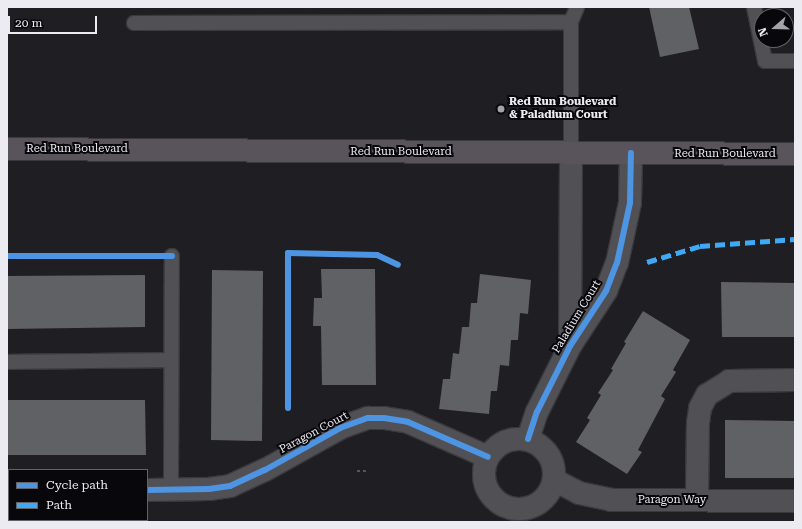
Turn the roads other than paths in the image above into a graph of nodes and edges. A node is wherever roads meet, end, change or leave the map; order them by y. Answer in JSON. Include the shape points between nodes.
{"nodes":[{"id":1,"x":576,"y":7,"type":"edge"},
{"id":2,"x":754,"y":7,"type":"edge"},
{"id":3,"x":571,"y":22,"type":"junction"},
{"id":4,"x":134,"y":23,"type":"dead end"},
{"id":5,"x":795,"y":61,"type":"edge"},
{"id":6,"x":7,"y":149,"type":"edge"},
{"id":7,"x":571,"y":153,"type":"junction"},
{"id":8,"x":630,"y":153,"type":"junction"},
{"id":9,"x":795,"y":154,"type":"edge"},
{"id":10,"x":172,"y":256,"type":"dead end"},
{"id":11,"x":570,"y":346,"type":"junction"},
{"id":12,"x":172,"y":360,"type":"junction"},
{"id":13,"x":7,"y":362,"type":"edge"},
{"id":14,"x":795,"y":380,"type":"edge"},
{"id":15,"x":528,"y":439,"type":"junction"},
{"id":16,"x":488,"y":457,"type":"junction"},
{"id":17,"x":554,"y":480,"type":"junction"},
{"id":18,"x":148,"y":490,"type":"edge"},
{"id":19,"x":171,"y":490,"type":"junction"},
{"id":20,"x":698,"y":500,"type":"junction"},
{"id":21,"x":795,"y":501,"type":"edge"},
{"id":22,"x":516,"y":516,"type":"edge"}],
"edges":[{"from":1,"to":3,"type":"lane"},
{"from":2,"to":5,"type":"lane","via":[[765,61]]},
{"from":3,"to":4,"type":"lane"},
{"from":3,"to":7,"type":"lane"},
{"from":6,"to":7,"type":"main road","name":"Red Run Boulevard"},
{"from":7,"to":8,"type":"main road","name":"Red Run Boulevard"},
{"from":7,"to":11,"type":"street","name":"Paladium Court"},
{"from":8,"to":9,"type":"main road","name":"Red Run Boulevard"},
{"from":8,"to":11,"type":"street","name":"Paladium Court","via":[[630,203],[617,263],[606,291]]},
{"from":10,"to":12,"type":"lane"},
{"from":11,"to":15,"type":"street","name":"Paladium Court","via":[[537,412]]},
{"from":12,"to":13,"type":"lane"},
{"from":12,"to":19,"type":"lane"},
{"from":14,"to":20,"type":"street","via":[[729,381],[707,395],[700,408],[698,422]]},
{"from":15,"to":16,"type":"street","via":[[505,441]]},
{"from":15,"to":17,"type":"street","via":[[549,455],[553,463]]},
{"from":16,"to":19,"type":"street","name":"Paragon Court","via":[[408,422],[368,418],[340,428],[265,470],[230,486]]},
{"from":16,"to":22,"type":"street","via":[[484,474],[488,491],[495,500]]},
{"from":17,"to":20,"type":"street","name":"Paragon Way","via":[[579,493],[611,500]]},
{"from":17,"to":22,"type":"street","via":[[552,488],[541,502]]},
{"from":18,"to":19,"type":"street","name":"Paragon Court"},
{"from":20,"to":21,"type":"street","name":"Paragon Way"}]}
